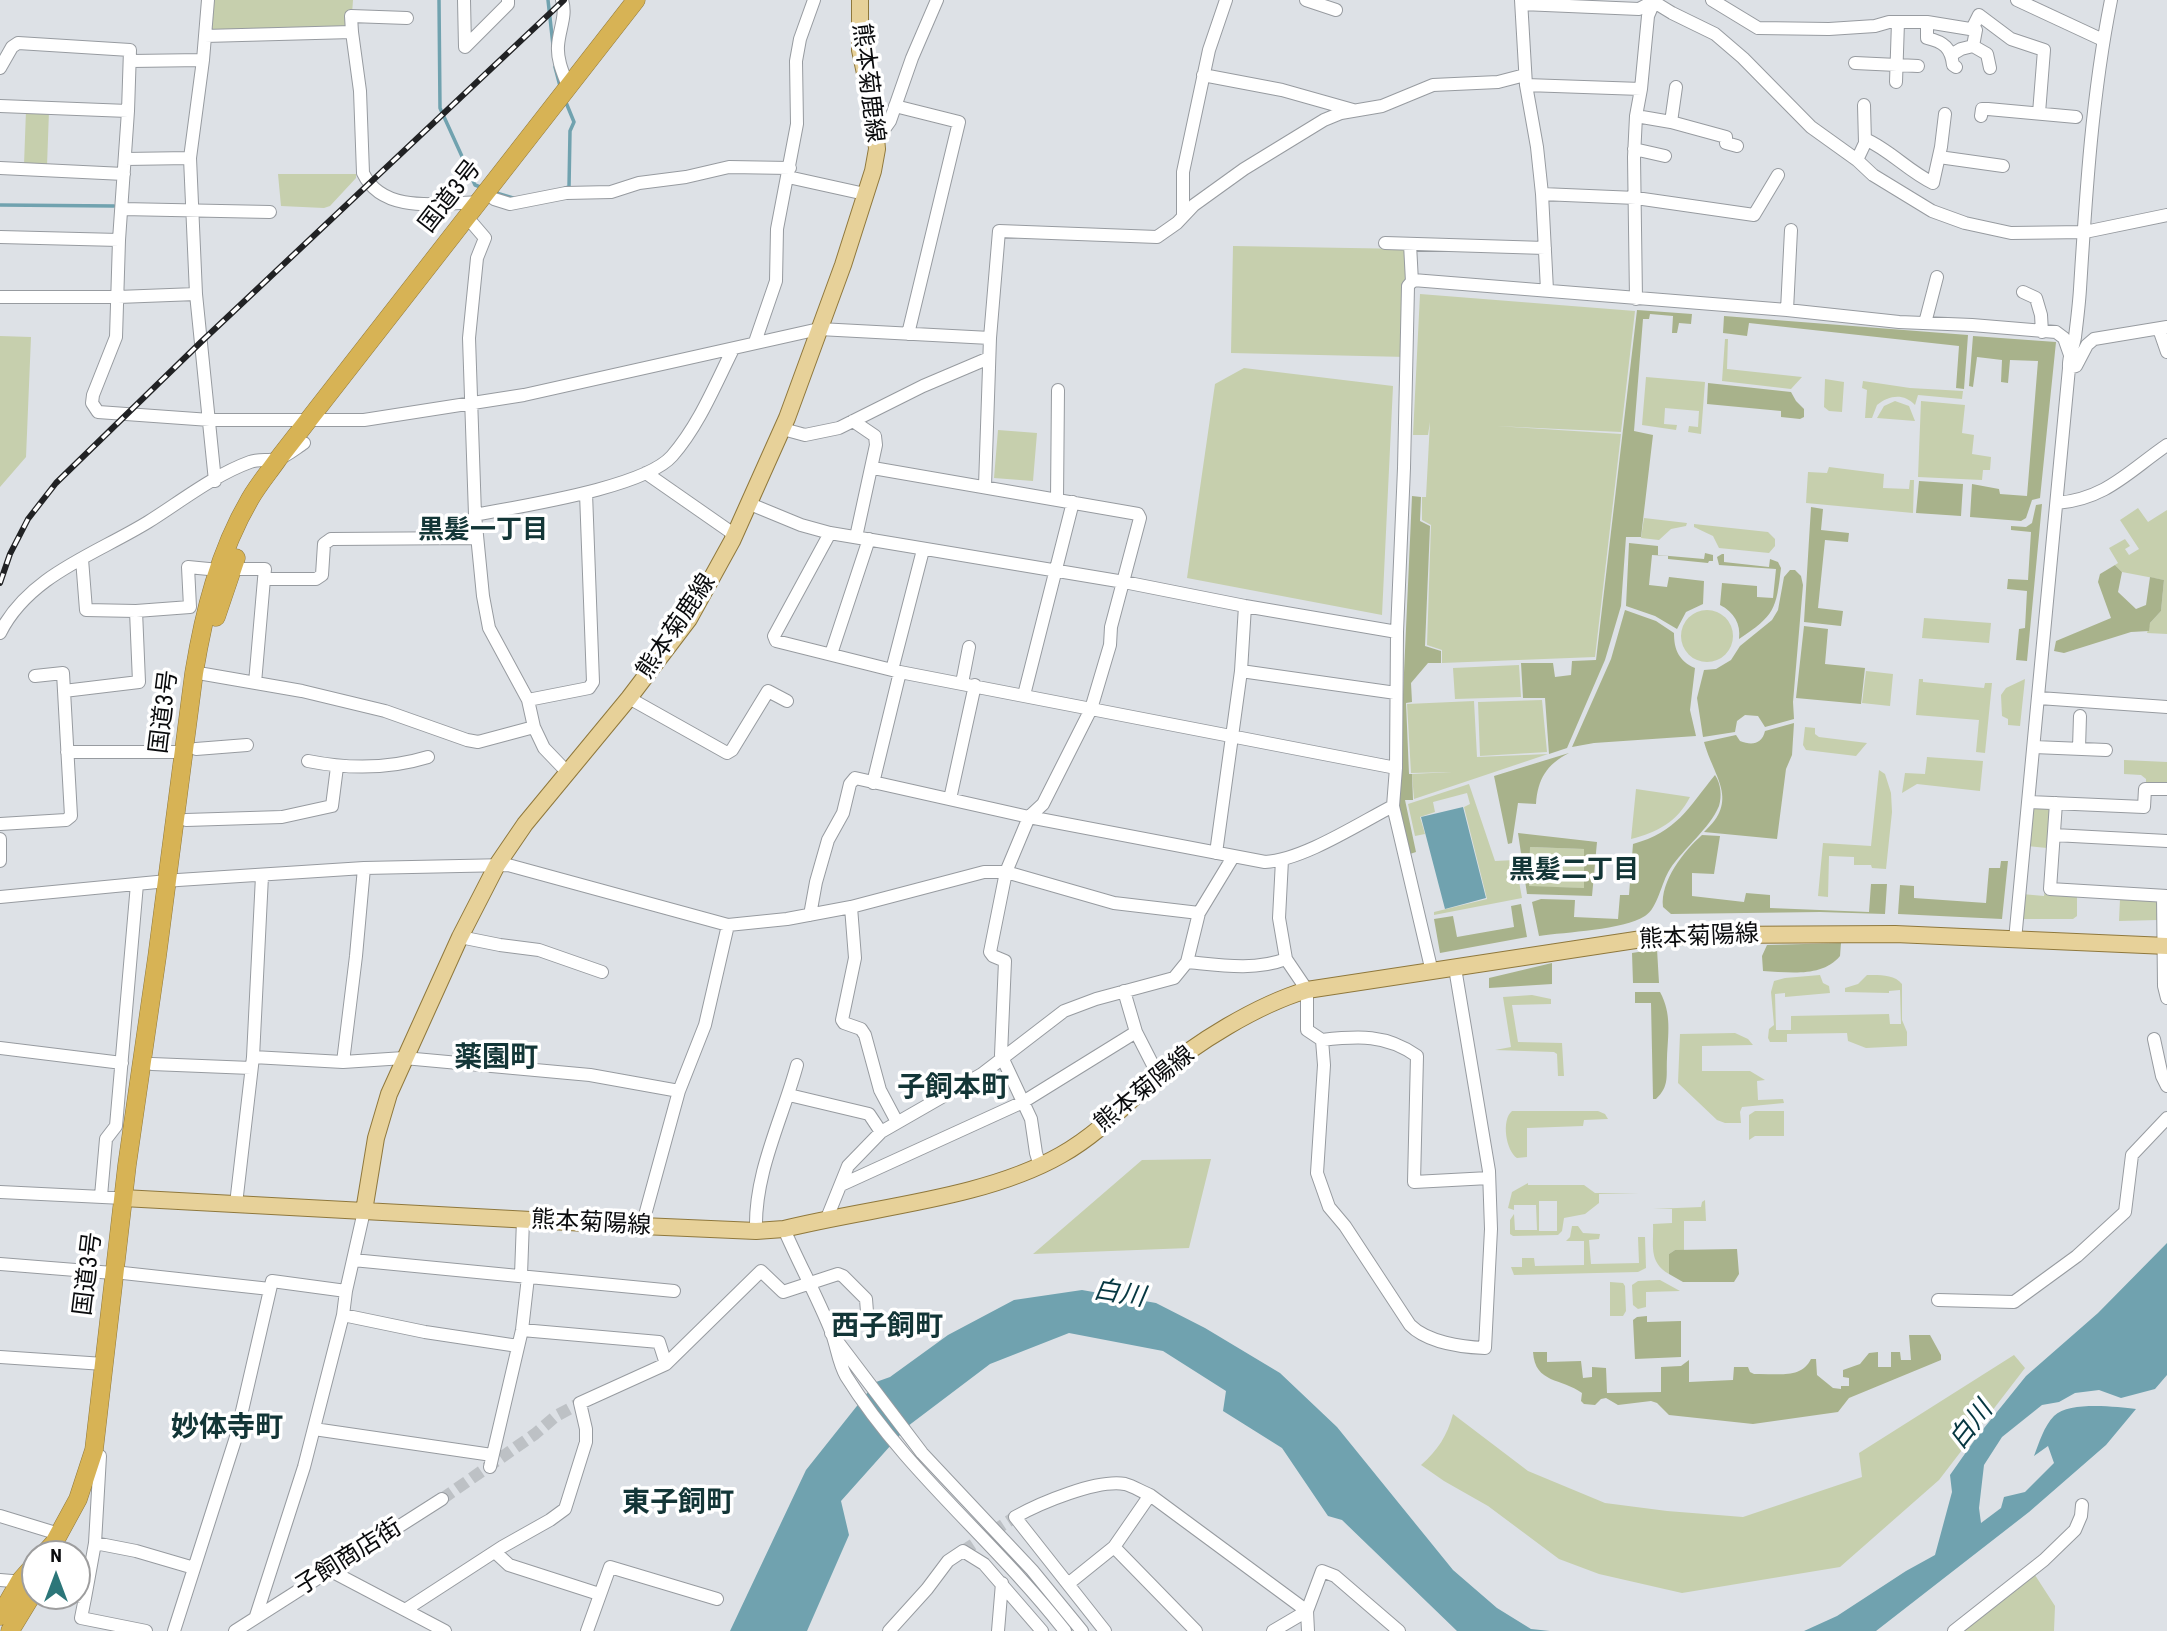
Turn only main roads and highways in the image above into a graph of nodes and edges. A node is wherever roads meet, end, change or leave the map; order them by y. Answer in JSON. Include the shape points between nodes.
{"nodes":[{"id":1,"x":636,"y":0,"type":"edge"},
{"id":2,"x":650,"y":0,"type":"edge"},
{"id":3,"x":860,"y":0,"type":"edge"},
{"id":4,"x":487,"y":201,"type":"junction"},
{"id":5,"x":315,"y":421,"type":"junction"},
{"id":6,"x":225,"y":569,"type":"junction"},
{"id":7,"x":190,"y":750,"type":"junction"},
{"id":8,"x":172,"y":881,"type":"junction"},
{"id":9,"x":2165,"y":946,"type":"edge"},
{"id":10,"x":127,"y":1198,"type":"junction"},
{"id":11,"x":364,"y":1211,"type":"junction"},
{"id":12,"x":118,"y":1273,"type":"junction"},
{"id":13,"x":54,"y":1540,"type":"edge"},
{"id":14,"x":65,"y":1540,"type":"edge"},
{"id":15,"x":21,"y":1594,"type":"edge"},
{"id":16,"x":21,"y":1606,"type":"edge"},
{"id":17,"x":0,"y":1616,"type":"edge"},
{"id":18,"x":10,"y":1631,"type":"edge"}],
"edges":[{"from":1,"to":4,"type":"highway","name":"国道3号"},
{"from":2,"to":4,"type":"highway","name":"国道3号"},
{"from":3,"to":11,"type":"main road","name":"熊本菊鹿線","via":[[860,50],[877,149],[843,265],[783,429],[735,535],[689,619],[497,865],[389,1094],[376,1138]]},
{"from":4,"to":5,"type":"highway","name":"国道3号"},
{"from":4,"to":5,"type":"highway","name":"国道3号"},
{"from":5,"to":6,"type":"highway","name":"国道3号"},
{"from":5,"to":6,"type":"highway","name":"国道3号","via":[[278,459],[250,498],[225,550]]},
{"from":6,"to":7,"type":"highway","name":"国道3号"},
{"from":6,"to":7,"type":"highway","name":"国道3号","via":[[202,629]]},
{"from":7,"to":8,"type":"highway","name":"国道3号"},
{"from":7,"to":8,"type":"highway","name":"国道3号","via":[[186,820]]},
{"from":8,"to":10,"type":"highway","name":"国道3号"},
{"from":8,"to":10,"type":"highway","name":"国道3号","via":[[152,1064]]},
{"from":9,"to":11,"type":"main road","name":"熊本菊陽線","via":[[1861,934],[1642,939],[1307,990],[1281,998],[1247,1015],[1158,1075],[1105,1123],[1040,1166],[981,1186],[784,1229]]},
{"from":10,"to":11,"type":"main road","name":"熊本菊陽線"},
{"from":10,"to":12,"type":"highway","name":"国道3号"},
{"from":12,"to":13,"type":"highway","name":"国道3号","via":[[87,1476]]},
{"from":12,"to":14,"type":"highway","name":"国道3号","via":[[100,1456]]},
{"from":15,"to":17,"type":"highway"},
{"from":16,"to":18,"type":"highway"}]}
